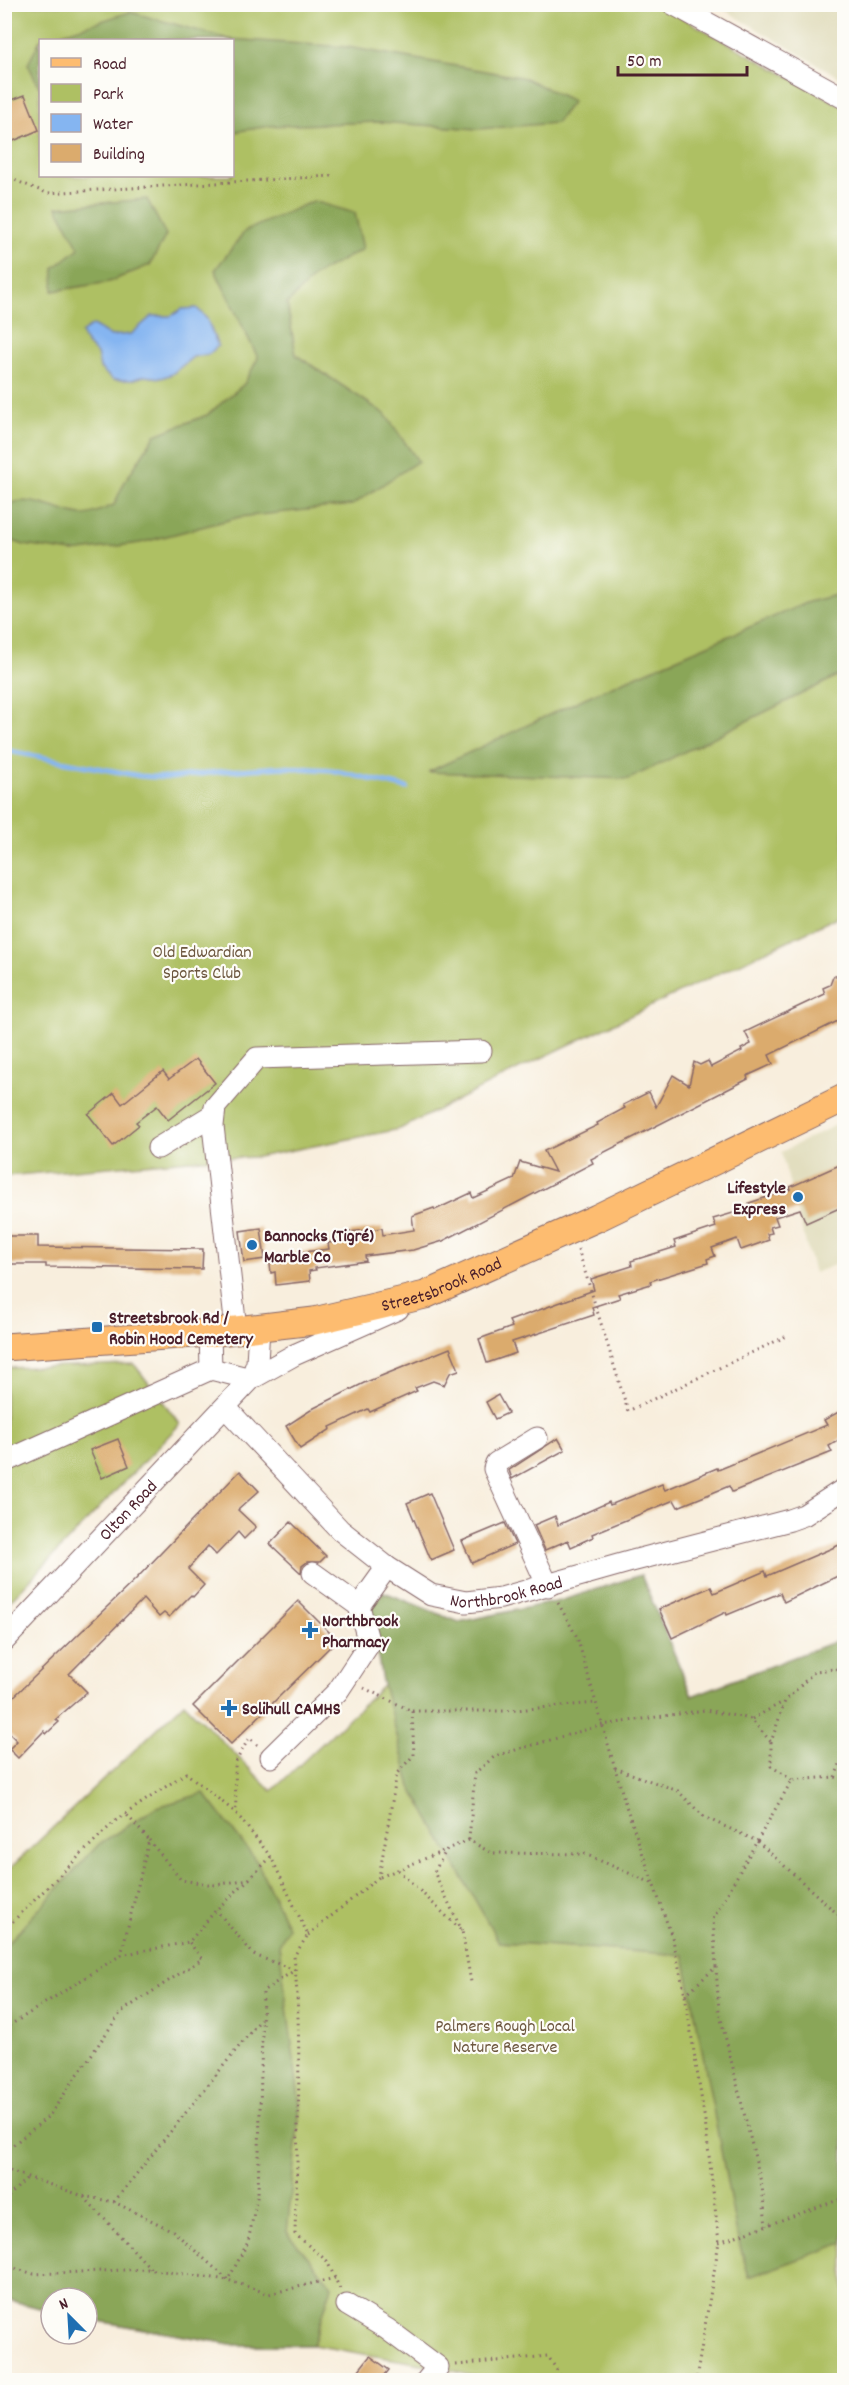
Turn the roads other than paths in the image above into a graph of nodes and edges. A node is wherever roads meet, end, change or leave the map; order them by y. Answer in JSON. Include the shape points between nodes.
{"nodes":[{"id":1,"x":673,"y":4,"type":"edge"},
{"id":2,"x":844,"y":98,"type":"edge"},
{"id":3,"x":481,"y":1051,"type":"dead end"},
{"id":4,"x":844,"y":1098,"type":"edge"},
{"id":5,"x":214,"y":1114,"type":"junction"},
{"id":6,"x":158,"y":1148,"type":"dead end"},
{"id":7,"x":425,"y":1296,"type":"junction"},
{"id":8,"x":235,"y":1330,"type":"junction"},
{"id":9,"x":4,"y":1347,"type":"edge"},
{"id":10,"x":211,"y":1369,"type":"junction"},
{"id":11,"x":251,"y":1379,"type":"junction"},
{"id":12,"x":226,"y":1408,"type":"junction"},
{"id":13,"x":537,"y":1438,"type":"dead end"},
{"id":14,"x":4,"y":1462,"type":"edge"},
{"id":15,"x":844,"y":1489,"type":"edge"},
{"id":16,"x":387,"y":1567,"type":"junction"},
{"id":17,"x":313,"y":1573,"type":"dead end"},
{"id":18,"x":548,"y":1586,"type":"junction"},
{"id":19,"x":359,"y":1606,"type":"junction"},
{"id":20,"x":4,"y":1641,"type":"edge"},
{"id":21,"x":271,"y":1757,"type":"road end"},
{"id":22,"x":347,"y":2305,"type":"road end"},
{"id":23,"x":433,"y":2374,"type":"edge"}],
"edges":[{"from":1,"to":2,"type":"street"},
{"from":3,"to":5,"type":"street","via":[[257,1058],[214,1107]]},
{"from":4,"to":7,"type":"main road","name":"Streetsbrook Road","via":[[572,1230]]},
{"from":5,"to":6,"type":"street"},
{"from":5,"to":8,"type":"street"},
{"from":7,"to":8,"type":"main road","name":"Streetsbrook Road","via":[[314,1321]]},
{"from":7,"to":11,"type":"street","name":"Olton Road","via":[[294,1355]]},
{"from":8,"to":9,"type":"main road","name":"Streetsbrook Road"},
{"from":8,"to":10,"type":"street"},
{"from":8,"to":11,"type":"street","name":"Olton Road","via":[[257,1363]]},
{"from":10,"to":11,"type":"street"},
{"from":10,"to":14,"type":"street"},
{"from":11,"to":12,"type":"street","name":"Olton Road"},
{"from":12,"to":16,"type":"street","name":"Northbrook Road","via":[[340,1530]]},
{"from":12,"to":20,"type":"street","name":"Olton Road"},
{"from":13,"to":18,"type":"street","via":[[496,1463],[494,1469]]},
{"from":15,"to":18,"type":"street","name":"Northbrook Road","via":[[790,1520]]},
{"from":16,"to":18,"type":"street","name":"Northbrook Road","via":[[431,1595],[466,1602]]},
{"from":16,"to":19,"type":"street"},
{"from":17,"to":19,"type":"street"},
{"from":19,"to":21,"type":"street","via":[[369,1644],[338,1691]]},
{"from":22,"to":23,"type":"street","via":[[387,2329]]}]}
